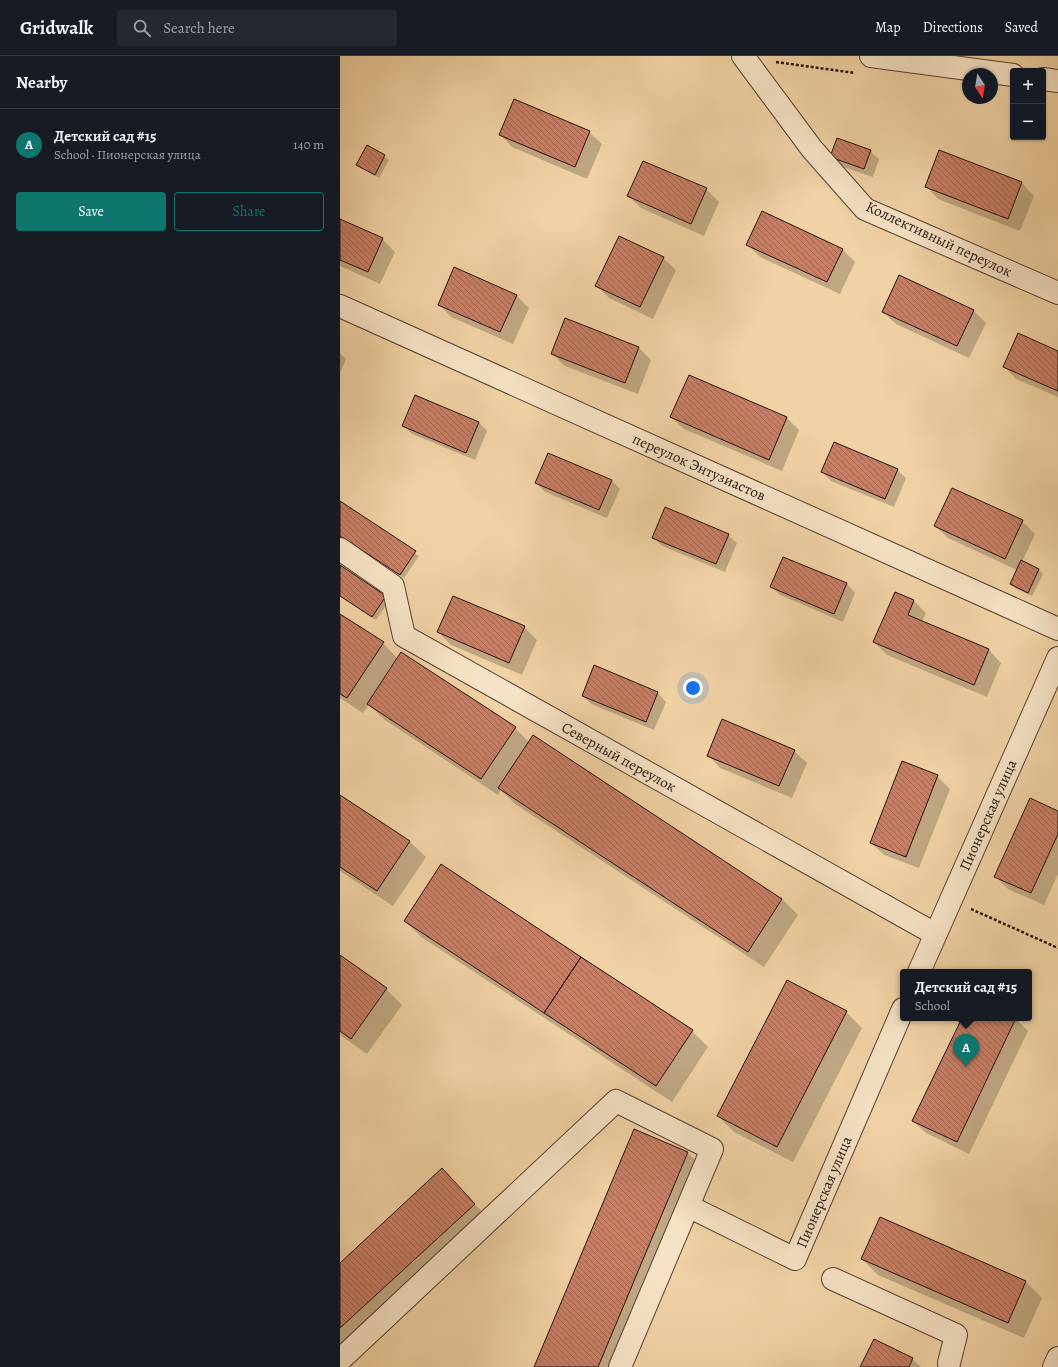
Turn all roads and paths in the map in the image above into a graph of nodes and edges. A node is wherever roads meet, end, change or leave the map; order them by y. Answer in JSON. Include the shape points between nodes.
{"nodes":[{"id":1,"x":743,"y":56,"type":"edge"},
{"id":2,"x":865,"y":65,"type":"edge"},
{"id":3,"x":1010,"y":75,"type":"edge"},
{"id":4,"x":1046,"y":79,"type":"edge"},
{"id":5,"x":1058,"y":81,"type":"edge"},
{"id":6,"x":1058,"y":293,"type":"edge"},
{"id":7,"x":340,"y":306,"type":"edge"},
{"id":8,"x":340,"y":549,"type":"edge"},
{"id":9,"x":1058,"y":629,"type":"edge"},
{"id":10,"x":1058,"y":658,"type":"edge"},
{"id":11,"x":951,"y":899,"type":"junction"},
{"id":12,"x":935,"y":934,"type":"junction"},
{"id":13,"x":1058,"y":948,"type":"edge"},
{"id":14,"x":920,"y":969,"type":"edge"},
{"id":15,"x":900,"y":1015,"type":"edge"},
{"id":16,"x":688,"y":1206,"type":"junction"},
{"id":17,"x":833,"y":1278,"type":"dead end"},
{"id":18,"x":1058,"y":1358,"type":"edge"},
{"id":19,"x":340,"y":1360,"type":"edge"},
{"id":20,"x":951,"y":1366,"type":"edge"},
{"id":21,"x":620,"y":1367,"type":"edge"},
{"id":22,"x":1054,"y":1367,"type":"edge"}],
"edges":[{"from":1,"to":2,"type":"path"},
{"from":1,"to":6,"type":"street","name":"Коллективный переулок","via":[[812,149],[865,209]]},
{"from":2,"to":3,"type":"street"},
{"from":4,"to":5,"type":"street"},
{"from":7,"to":9,"type":"street","name":"переулок Энтузиастов"},
{"from":8,"to":12,"type":"street","name":"Северный переулок","via":[[393,586],[404,636]]},
{"from":10,"to":11,"type":"street","name":"Пионерская улица"},
{"from":11,"to":12,"type":"street","name":"Пионерская улица"},
{"from":11,"to":13,"type":"path"},
{"from":12,"to":14,"type":"street","name":"Пионерская улица"},
{"from":15,"to":16,"type":"street","name":"Пионерская улица","via":[[795,1259]]},
{"from":16,"to":19,"type":"street","via":[[712,1149],[616,1101]]},
{"from":16,"to":21,"type":"street"},
{"from":17,"to":20,"type":"street","via":[[956,1335]]},
{"from":18,"to":22,"type":"street"}]}
